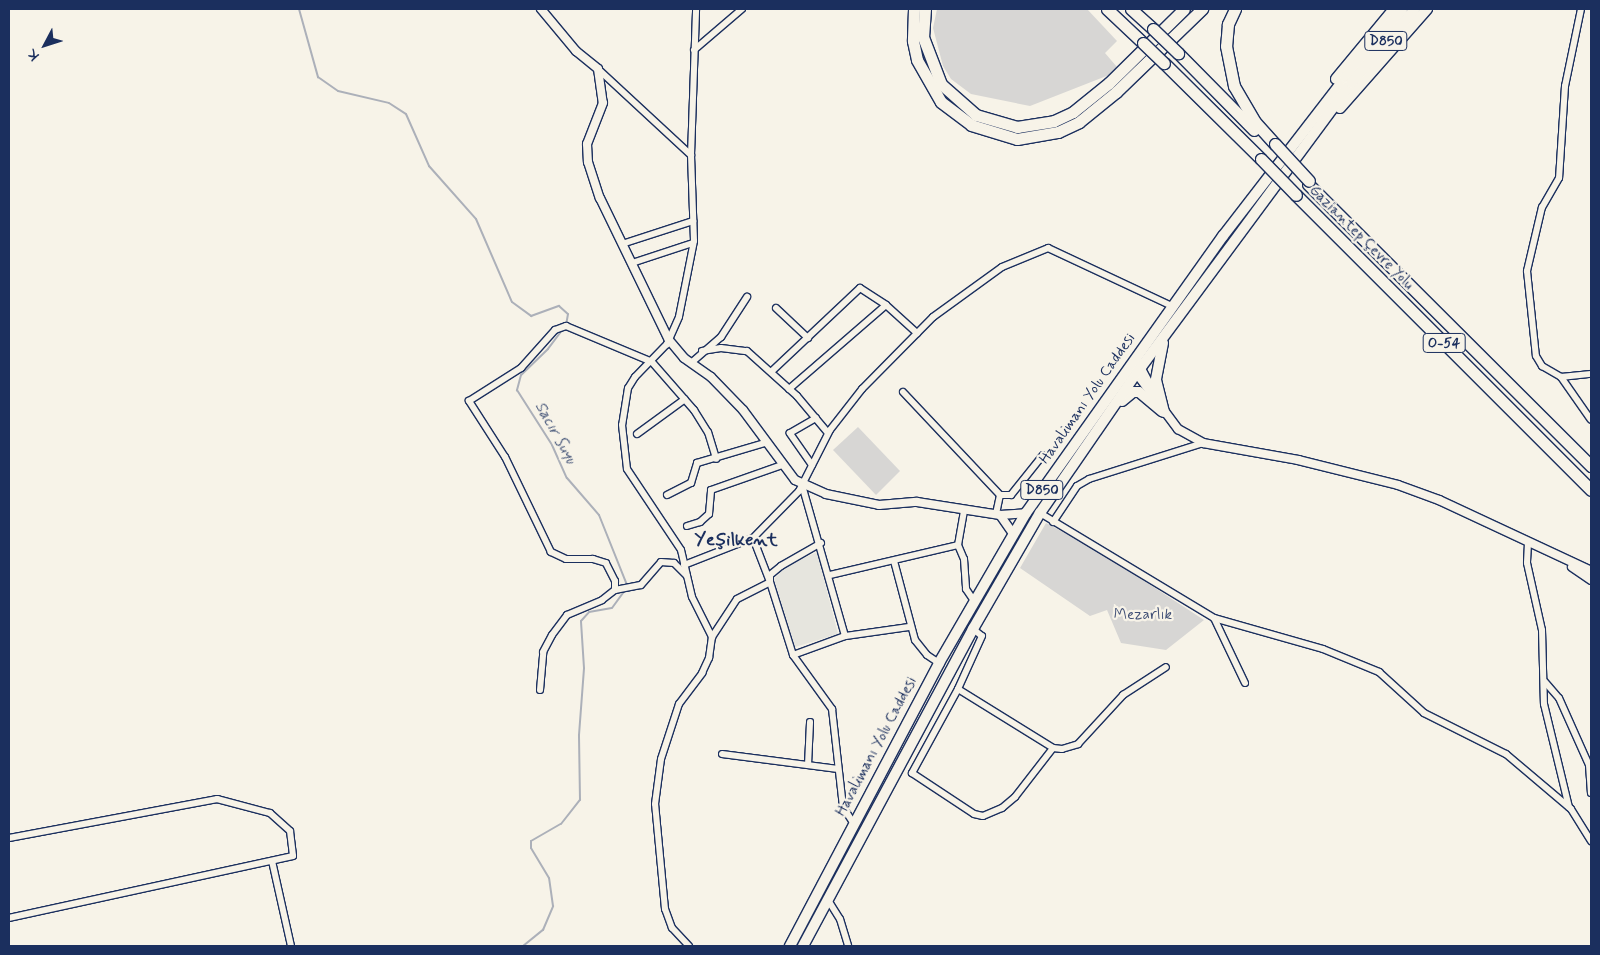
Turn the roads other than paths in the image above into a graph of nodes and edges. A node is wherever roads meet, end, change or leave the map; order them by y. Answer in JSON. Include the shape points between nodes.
{"nodes":[{"id":1,"x":541,"y":9,"type":"edge"},
{"id":2,"x":696,"y":9,"type":"edge"},
{"id":3,"x":742,"y":9,"type":"edge"},
{"id":4,"x":914,"y":9,"type":"edge"},
{"id":5,"x":925,"y":9,"type":"edge"},
{"id":6,"x":1106,"y":9,"type":"edge"},
{"id":7,"x":1131,"y":9,"type":"edge"},
{"id":8,"x":1184,"y":9,"type":"edge"},
{"id":9,"x":1202,"y":9,"type":"edge"},
{"id":10,"x":1234,"y":9,"type":"edge"},
{"id":11,"x":1394,"y":9,"type":"edge"},
{"id":12,"x":1403,"y":9,"type":"edge"},
{"id":13,"x":1415,"y":9,"type":"edge"},
{"id":14,"x":1427,"y":9,"type":"edge"},
{"id":15,"x":1581,"y":9,"type":"edge"},
{"id":16,"x":694,"y":50,"type":"junction"},
{"id":17,"x":598,"y":69,"type":"junction"},
{"id":18,"x":1315,"y":116,"type":"junction"},
{"id":19,"x":1309,"y":142,"type":"junction"},
{"id":20,"x":1274,"y":146,"type":"junction"},
{"id":21,"x":691,"y":155,"type":"junction"},
{"id":22,"x":693,"y":221,"type":"junction"},
{"id":23,"x":693,"y":243,"type":"junction"},
{"id":24,"x":622,"y":244,"type":"junction"},
{"id":25,"x":632,"y":263,"type":"junction"},
{"id":26,"x":747,"y":297,"type":"dead end"},
{"id":27,"x":886,"y":305,"type":"junction"},
{"id":28,"x":1172,"y":306,"type":"junction"},
{"id":29,"x":776,"y":308,"type":"dead end"},
{"id":30,"x":1168,"y":332,"type":"junction"},
{"id":31,"x":917,"y":333,"type":"junction"},
{"id":32,"x":808,"y":338,"type":"junction"},
{"id":33,"x":669,"y":340,"type":"junction"},
{"id":34,"x":702,"y":351,"type":"junction"},
{"id":35,"x":1132,"y":361,"type":"junction"},
{"id":36,"x":652,"y":362,"type":"junction"},
{"id":37,"x":691,"y":363,"type":"junction"},
{"id":38,"x":1139,"y":370,"type":"junction"},
{"id":39,"x":772,"y":371,"type":"junction"},
{"id":40,"x":1591,"y":374,"type":"edge"},
{"id":41,"x":1562,"y":377,"type":"junction"},
{"id":42,"x":789,"y":389,"type":"junction"},
{"id":43,"x":903,"y":392,"type":"dead end"},
{"id":44,"x":685,"y":398,"type":"junction"},
{"id":45,"x":1164,"y":412,"type":"junction"},
{"id":46,"x":1107,"y":416,"type":"junction"},
{"id":47,"x":816,"y":418,"type":"junction"},
{"id":48,"x":1591,"y":420,"type":"edge"},
{"id":49,"x":637,"y":434,"type":"dead end"},
{"id":50,"x":828,"y":434,"type":"junction"},
{"id":51,"x":765,"y":443,"type":"junction"},
{"id":52,"x":1203,"y":443,"type":"junction"},
{"id":53,"x":1043,"y":455,"type":"dead end"},
{"id":54,"x":716,"y":459,"type":"junction"},
{"id":55,"x":782,"y":465,"type":"junction"},
{"id":56,"x":812,"y":465,"type":"junction"},
{"id":57,"x":1591,"y":466,"type":"edge"},
{"id":58,"x":802,"y":485,"type":"junction"},
{"id":59,"x":1591,"y":490,"type":"edge"},
{"id":60,"x":667,"y":495,"type":"dead end"},
{"id":61,"x":1000,"y":495,"type":"junction"},
{"id":62,"x":964,"y":512,"type":"junction"},
{"id":63,"x":1026,"y":513,"type":"junction"},
{"id":64,"x":1040,"y":513,"type":"junction"},
{"id":65,"x":998,"y":515,"type":"junction"},
{"id":66,"x":1053,"y":522,"type":"junction"},
{"id":67,"x":687,"y":526,"type":"dead end"},
{"id":68,"x":1014,"y":535,"type":"junction"},
{"id":69,"x":753,"y":538,"type":"junction"},
{"id":70,"x":1528,"y":543,"type":"junction"},
{"id":71,"x":821,"y":544,"type":"junction"},
{"id":72,"x":958,"y":545,"type":"junction"},
{"id":73,"x":1551,"y":554,"type":"junction"},
{"id":74,"x":894,"y":561,"type":"junction"},
{"id":75,"x":684,"y":565,"type":"junction"},
{"id":76,"x":1591,"y":571,"type":"edge"},
{"id":77,"x":830,"y":575,"type":"junction"},
{"id":78,"x":687,"y":576,"type":"junction"},
{"id":79,"x":1591,"y":580,"type":"edge"},
{"id":80,"x":770,"y":582,"type":"junction"},
{"id":81,"x":617,"y":590,"type":"junction"},
{"id":82,"x":974,"y":601,"type":"junction"},
{"id":83,"x":1214,"y":618,"type":"junction"},
{"id":84,"x":909,"y":627,"type":"junction"},
{"id":85,"x":973,"y":629,"type":"junction"},
{"id":86,"x":712,"y":636,"type":"junction"},
{"id":87,"x":845,"y":636,"type":"junction"},
{"id":88,"x":793,"y":655,"type":"junction"},
{"id":89,"x":939,"y":662,"type":"junction"},
{"id":90,"x":1166,"y":667,"type":"dead end"},
{"id":91,"x":1545,"y":682,"type":"junction"},
{"id":92,"x":1245,"y":683,"type":"dead end"},
{"id":93,"x":540,"y":690,"type":"dead end"},
{"id":94,"x":958,"y":690,"type":"junction"},
{"id":95,"x":810,"y":722,"type":"dead end"},
{"id":96,"x":1053,"y":748,"type":"junction"},
{"id":97,"x":722,"y":754,"type":"dead end"},
{"id":98,"x":808,"y":765,"type":"junction"},
{"id":99,"x":838,"y":769,"type":"junction"},
{"id":100,"x":1591,"y":794,"type":"edge"},
{"id":101,"x":1568,"y":807,"type":"junction"},
{"id":102,"x":854,"y":824,"type":"junction"},
{"id":103,"x":9,"y":838,"type":"edge"},
{"id":104,"x":1591,"y":841,"type":"edge"},
{"id":105,"x":272,"y":862,"type":"junction"},
{"id":106,"x":828,"y":900,"type":"junction"},
{"id":107,"x":9,"y":918,"type":"edge"},
{"id":108,"x":291,"y":946,"type":"edge"},
{"id":109,"x":689,"y":946,"type":"edge"},
{"id":110,"x":790,"y":946,"type":"edge"},
{"id":111,"x":803,"y":946,"type":"edge"},
{"id":112,"x":848,"y":946,"type":"edge"}],
"edges":[{"from":1,"to":17,"type":"street","via":[[576,51]]},
{"from":2,"to":16,"type":"street"},
{"from":3,"to":16,"type":"street"},
{"from":4,"to":9,"type":"highway","via":[[913,41],[917,60],[932,91],[954,115],[970,125],[1017,139],[1049,135],[1079,122],[1116,92]]},
{"from":5,"to":8,"type":"highway","via":[[923,37],[942,84],[976,115],[1017,127],[1046,124],[1073,112],[1109,83]]},
{"from":6,"to":59,"type":"highway","name":"Gaziantep Çevre Yolu","number":"O-54","bridge":true,"via":[[1261,159]]},
{"from":7,"to":20,"type":"highway","name":"Gaziantep Çevre Yolu","number":"O-54","bridge":true},
{"from":10,"to":20,"type":"highway","via":[[1228,24],[1226,46],[1234,86]]},
{"from":11,"to":18,"type":"highway","via":[[1333,83]]},
{"from":12,"to":18,"type":"highway","name":"Havalimanı Yolu Caddesi","number":"D850"},
{"from":13,"to":19,"type":"highway","name":"Havalimanı Yolu Caddesi","number":"D850","via":[[1351,83]]},
{"from":14,"to":19,"type":"highway"},
{"from":15,"to":41,"type":"street","via":[[1565,86],[1559,178],[1542,208],[1527,260],[1530,319],[1536,356],[1542,366]]},
{"from":16,"to":21,"type":"street"},
{"from":17,"to":21,"type":"street"},
{"from":17,"to":24,"type":"street","via":[[603,103],[587,144],[588,162],[600,198]]},
{"from":18,"to":28,"type":"highway","name":"Havalimanı Yolu Caddesi","number":"D850"},
{"from":19,"to":30,"type":"highway","name":"Havalimanı Yolu Caddesi","number":"D850"},
{"from":20,"to":57,"type":"highway","name":"Gaziantep Çevre Yolu","number":"O-54","bridge":true},
{"from":21,"to":22,"type":"street"},
{"from":22,"to":23,"type":"street"},
{"from":22,"to":24,"type":"street"},
{"from":23,"to":25,"type":"street"},
{"from":23,"to":33,"type":"street","via":[[679,317]]},
{"from":24,"to":25,"type":"street"},
{"from":25,"to":33,"type":"street"},
{"from":26,"to":34,"type":"street","via":[[721,337]]},
{"from":27,"to":31,"type":"street"},
{"from":27,"to":32,"type":"street","via":[[860,288]]},
{"from":27,"to":42,"type":"street"},
{"from":28,"to":31,"type":"street","via":[[1048,248],[1002,267],[933,317]]},
{"from":28,"to":35,"type":"highway","name":"Havalimanı Yolu Caddesi","number":"D850"},
{"from":29,"to":32,"type":"street"},
{"from":30,"to":38,"type":"highway","name":"Havalimanı Yolu Caddesi","number":"D850"},
{"from":30,"to":45,"type":"highway","via":[[1157,363],[1157,388]]},
{"from":31,"to":50,"type":"street","via":[[862,389]]},
{"from":32,"to":39,"type":"street"},
{"from":33,"to":36,"type":"street"},
{"from":33,"to":37,"type":"street"},
{"from":34,"to":37,"type":"street"},
{"from":34,"to":39,"type":"street","via":[[721,348],[747,351]]},
{"from":35,"to":38,"type":"street"},
{"from":35,"to":63,"type":"highway","name":"Havalimanı Yolu Caddesi","number":"D850"},
{"from":36,"to":44,"type":"street"},
{"from":36,"to":75,"type":"street","via":[[634,377],[628,388],[622,425],[627,469],[681,550]]},
{"from":36,"to":81,"type":"street","via":[[563,326],[521,368],[469,401],[505,457],[551,552],[566,559],[593,559],[606,563]]},
{"from":37,"to":51,"type":"street","via":[[711,377],[743,410]]},
{"from":38,"to":45,"type":"street"},
{"from":38,"to":46,"type":"highway","name":"Havalimanı Yolu Caddesi","number":"D850"},
{"from":39,"to":42,"type":"street"},
{"from":40,"to":41,"type":"street"},
{"from":41,"to":48,"type":"street"},
{"from":42,"to":47,"type":"street"},
{"from":43,"to":61,"type":"street"},
{"from":44,"to":49,"type":"street"},
{"from":44,"to":54,"type":"street","via":[[708,432]]},
{"from":45,"to":46,"type":"highway","via":[[1148,396],[1133,392]]},
{"from":45,"to":52,"type":"street","via":[[1178,429]]},
{"from":46,"to":64,"type":"highway","name":"Havalimanı Yolu Caddesi","number":"D850"},
{"from":47,"to":50,"type":"street"},
{"from":47,"to":56,"type":"street","via":[[790,434]]},
{"from":50,"to":56,"type":"street"},
{"from":51,"to":54,"type":"street"},
{"from":51,"to":55,"type":"street"},
{"from":52,"to":66,"type":"street","via":[[1089,479],[1077,486]]},
{"from":52,"to":70,"type":"street","via":[[1298,460],[1398,486],[1439,500]]},
{"from":53,"to":61,"type":"street","via":[[1011,494]]},
{"from":54,"to":60,"type":"street","via":[[697,463],[691,483]]},
{"from":55,"to":58,"type":"street"},
{"from":55,"to":67,"type":"street","via":[[711,490],[709,514],[700,522]]},
{"from":56,"to":58,"type":"street"},
{"from":58,"to":62,"type":"street","via":[[878,505],[917,502]]},
{"from":58,"to":69,"type":"street"},
{"from":58,"to":71,"type":"street"},
{"from":61,"to":65,"type":"street"},
{"from":62,"to":65,"type":"street"},
{"from":62,"to":72,"type":"street"},
{"from":63,"to":65,"type":"street"},
{"from":63,"to":68,"type":"highway","name":"Havalimanı Yolu Caddesi","number":"D850"},
{"from":64,"to":66,"type":"street"},
{"from":64,"to":85,"type":"highway","name":"Havalimanı Yolu Caddesi","number":"D850"},
{"from":65,"to":68,"type":"street"},
{"from":66,"to":83,"type":"street"},
{"from":68,"to":82,"type":"highway","name":"Havalimanı Yolu Caddesi","number":"D850"},
{"from":69,"to":75,"type":"street"},
{"from":69,"to":80,"type":"street"},
{"from":70,"to":73,"type":"street"},
{"from":70,"to":91,"type":"street","via":[[1527,563],[1541,617]]},
{"from":71,"to":77,"type":"street"},
{"from":71,"to":80,"type":"street","via":[[781,566],[770,576]]},
{"from":72,"to":74,"type":"street"},
{"from":72,"to":82,"type":"street","via":[[964,559],[966,589]]},
{"from":73,"to":76,"type":"street"},
{"from":73,"to":79,"type":"street"},
{"from":74,"to":77,"type":"street"},
{"from":74,"to":84,"type":"street"},
{"from":75,"to":78,"type":"street"},
{"from":77,"to":87,"type":"street"},
{"from":78,"to":81,"type":"street","via":[[674,563],[661,562],[640,585]]},
{"from":78,"to":86,"type":"street","via":[[692,597]]},
{"from":80,"to":86,"type":"street","via":[[737,599]]},
{"from":80,"to":88,"type":"street"},
{"from":81,"to":93,"type":"street","via":[[567,615],[542,652]]},
{"from":82,"to":89,"type":"highway","name":"Havalimanı Yolu Caddesi","number":"D850"},
{"from":83,"to":92,"type":"street"},
{"from":83,"to":101,"type":"street","via":[[1323,649],[1379,672],[1424,713],[1506,754]]},
{"from":84,"to":87,"type":"street"},
{"from":84,"to":89,"type":"street","via":[[919,645]]},
{"from":85,"to":94,"type":"street","via":[[982,636]]},
{"from":85,"to":106,"type":"highway","name":"Havalimanı Yolu Caddesi","number":"D850"},
{"from":86,"to":109,"type":"street","via":[[709,658],[698,680],[679,704],[664,744],[655,804],[665,909],[672,928]]},
{"from":87,"to":88,"type":"street"},
{"from":88,"to":99,"type":"street","via":[[832,709]]},
{"from":89,"to":102,"type":"highway","name":"Havalimanı Yolu Caddesi","number":"D850"},
{"from":90,"to":96,"type":"street","via":[[1123,695],[1078,744],[1062,750]]},
{"from":91,"to":100,"type":"street","via":[[1559,698],[1589,765]]},
{"from":91,"to":101,"type":"street","via":[[1544,704]]},
{"from":94,"to":96,"type":"street"},
{"from":94,"to":96,"type":"street","via":[[912,773],[974,814],[983,816],[1002,808],[1015,797]]},
{"from":95,"to":98,"type":"street"},
{"from":97,"to":98,"type":"street"},
{"from":98,"to":99,"type":"street"},
{"from":99,"to":102,"type":"street","via":[[843,807]]},
{"from":101,"to":104,"type":"street"},
{"from":102,"to":110,"type":"highway","name":"Havalimanı Yolu Caddesi","number":"D850"},
{"from":103,"to":105,"type":"street","via":[[217,799],[270,813],[290,831],[293,856]]},
{"from":105,"to":107,"type":"street"},
{"from":105,"to":108,"type":"street"},
{"from":106,"to":111,"type":"highway","name":"Havalimanı Yolu Caddesi","number":"D850"},
{"from":106,"to":112,"type":"street","via":[[840,919]]}]}
